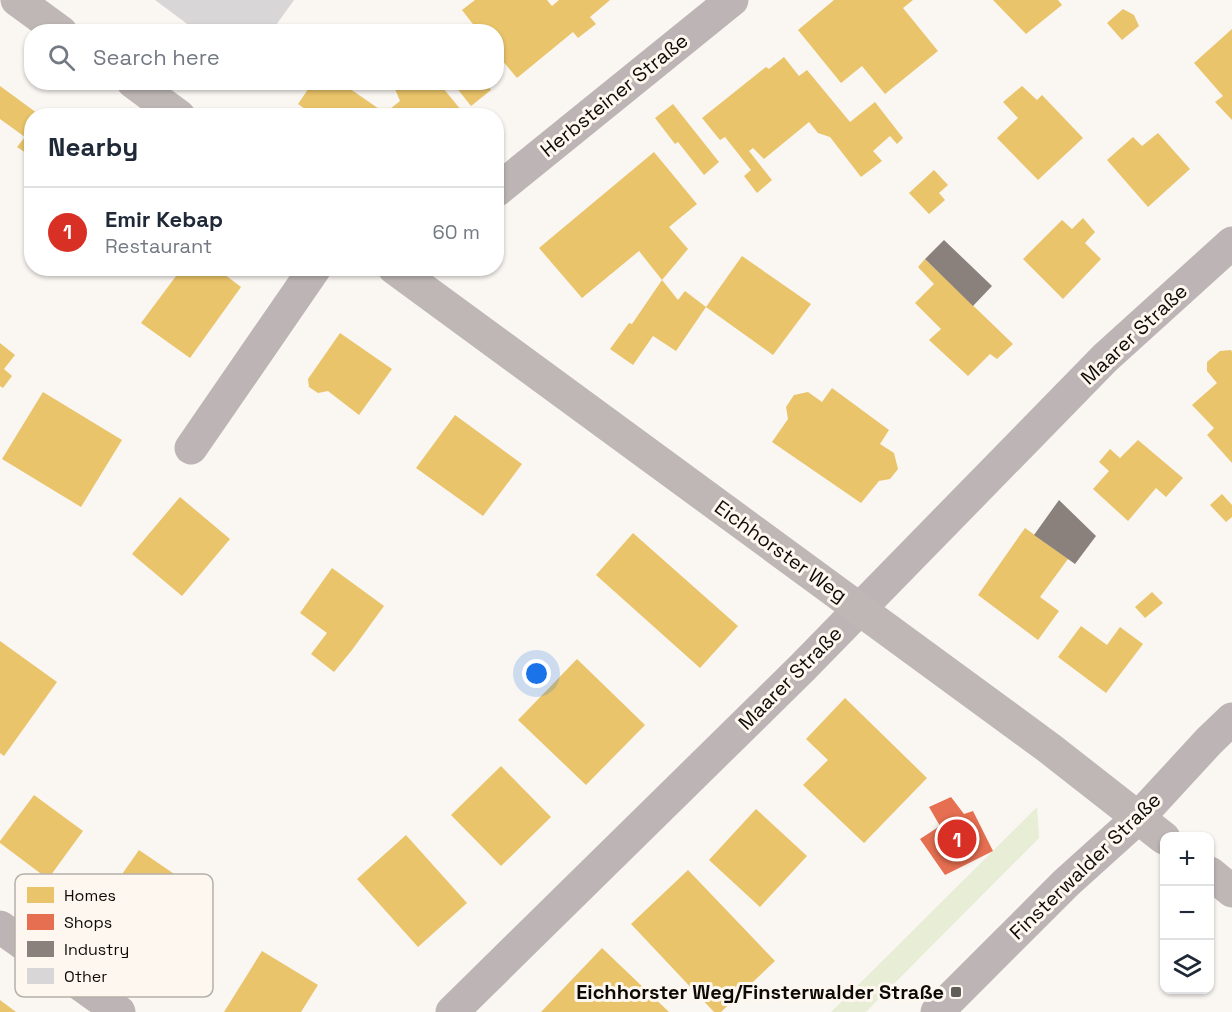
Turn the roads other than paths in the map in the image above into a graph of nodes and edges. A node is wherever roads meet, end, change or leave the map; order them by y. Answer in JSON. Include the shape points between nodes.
{"nodes":[{"id":1,"x":17,"y":0,"type":"edge"},
{"id":2,"x":732,"y":0,"type":"edge"},
{"id":3,"x":50,"y":24,"type":"edge"},
{"id":4,"x":144,"y":90,"type":"edge"},
{"id":5,"x":168,"y":108,"type":"edge"},
{"id":6,"x":504,"y":185,"type":"edge"},
{"id":7,"x":1232,"y":243,"type":"edge"},
{"id":8,"x":309,"y":276,"type":"edge"},
{"id":9,"x":411,"y":276,"type":"edge"},
{"id":10,"x":191,"y":448,"type":"dead end"},
{"id":11,"x":860,"y":608,"type":"junction"},
{"id":12,"x":1232,"y":718,"type":"edge"},
{"id":13,"x":1138,"y":818,"type":"junction"},
{"id":14,"x":1160,"y":835,"type":"edge"},
{"id":15,"x":1214,"y":877,"type":"edge"},
{"id":16,"x":1232,"y":891,"type":"edge"},
{"id":17,"x":0,"y":927,"type":"edge"},
{"id":18,"x":15,"y":938,"type":"edge"},
{"id":19,"x":99,"y":997,"type":"edge"},
{"id":20,"x":120,"y":1012,"type":"edge"},
{"id":21,"x":452,"y":1012,"type":"edge"},
{"id":22,"x":937,"y":1012,"type":"edge"}],
"edges":[{"from":1,"to":3,"type":"main road"},
{"from":2,"to":6,"type":"street","name":"Herbsteiner Straße"},
{"from":4,"to":5,"type":"main road"},
{"from":7,"to":11,"type":"street","name":"Maarer Straße","via":[[1105,358]]},
{"from":8,"to":10,"type":"street"},
{"from":9,"to":11,"type":"main road","name":"Eichhorster Weg"},
{"from":11,"to":13,"type":"main road","name":"Eichhorster Weg"},
{"from":11,"to":21,"type":"street","name":"Maarer Straße"},
{"from":12,"to":13,"type":"street","name":"Finsterwalder Straße"},
{"from":13,"to":14,"type":"main road","name":"Eichhorster Weg"},
{"from":13,"to":22,"type":"street","name":"Finsterwalder Straße","via":[[1058,891]]},
{"from":15,"to":16,"type":"main road"},
{"from":17,"to":18,"type":"street"},
{"from":19,"to":20,"type":"street"}]}
